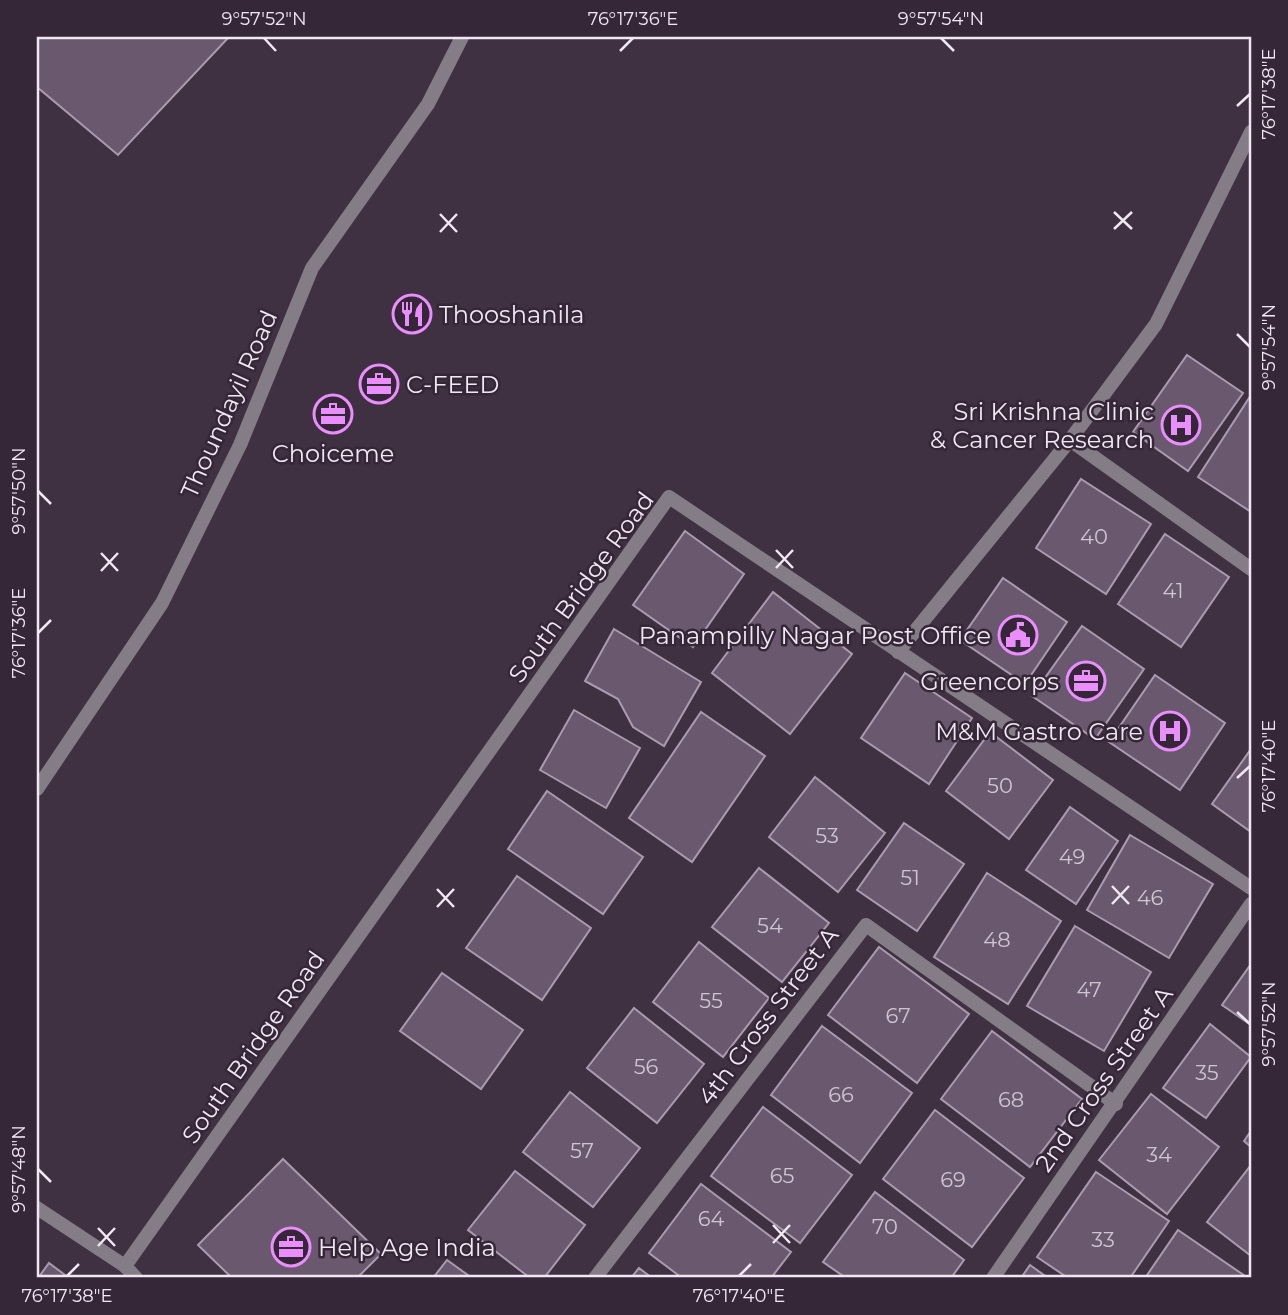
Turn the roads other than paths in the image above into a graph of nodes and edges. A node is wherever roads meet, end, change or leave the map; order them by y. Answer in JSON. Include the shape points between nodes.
{"nodes":[{"id":1,"x":462,"y":37,"type":"edge"},
{"id":2,"x":1251,"y":132,"type":"edge"},
{"id":3,"x":1070,"y":440,"type":"junction"},
{"id":4,"x":1251,"y":569,"type":"edge"},
{"id":5,"x":898,"y":652,"type":"junction"},
{"id":6,"x":37,"y":789,"type":"edge"},
{"id":7,"x":1251,"y":888,"type":"edge"},
{"id":8,"x":1251,"y":904,"type":"edge"},
{"id":9,"x":1116,"y":1104,"type":"junction"},
{"id":10,"x":37,"y":1208,"type":"edge"},
{"id":11,"x":125,"y":1266,"type":"junction"},
{"id":12,"x":136,"y":1278,"type":"edge"},
{"id":13,"x":595,"y":1278,"type":"edge"},
{"id":14,"x":993,"y":1278,"type":"edge"}],
"edges":[{"from":1,"to":6,"type":"street","name":"Thoundayil Road","via":[[428,104],[312,268],[240,445],[162,603]]},
{"from":2,"to":3,"type":"street","via":[[1156,324]]},
{"from":3,"to":4,"type":"street"},
{"from":3,"to":5,"type":"street"},
{"from":5,"to":7,"type":"street"},
{"from":5,"to":11,"type":"street","name":"South Bridge Road","via":[[669,497]]},
{"from":8,"to":9,"type":"street","name":"2nd Cross Street A"},
{"from":9,"to":13,"type":"street","name":"4th Cross Street A","via":[[866,925]]},
{"from":9,"to":14,"type":"street","name":"2nd Cross Street A"},
{"from":10,"to":11,"type":"street"},
{"from":11,"to":12,"type":"street"}]}
